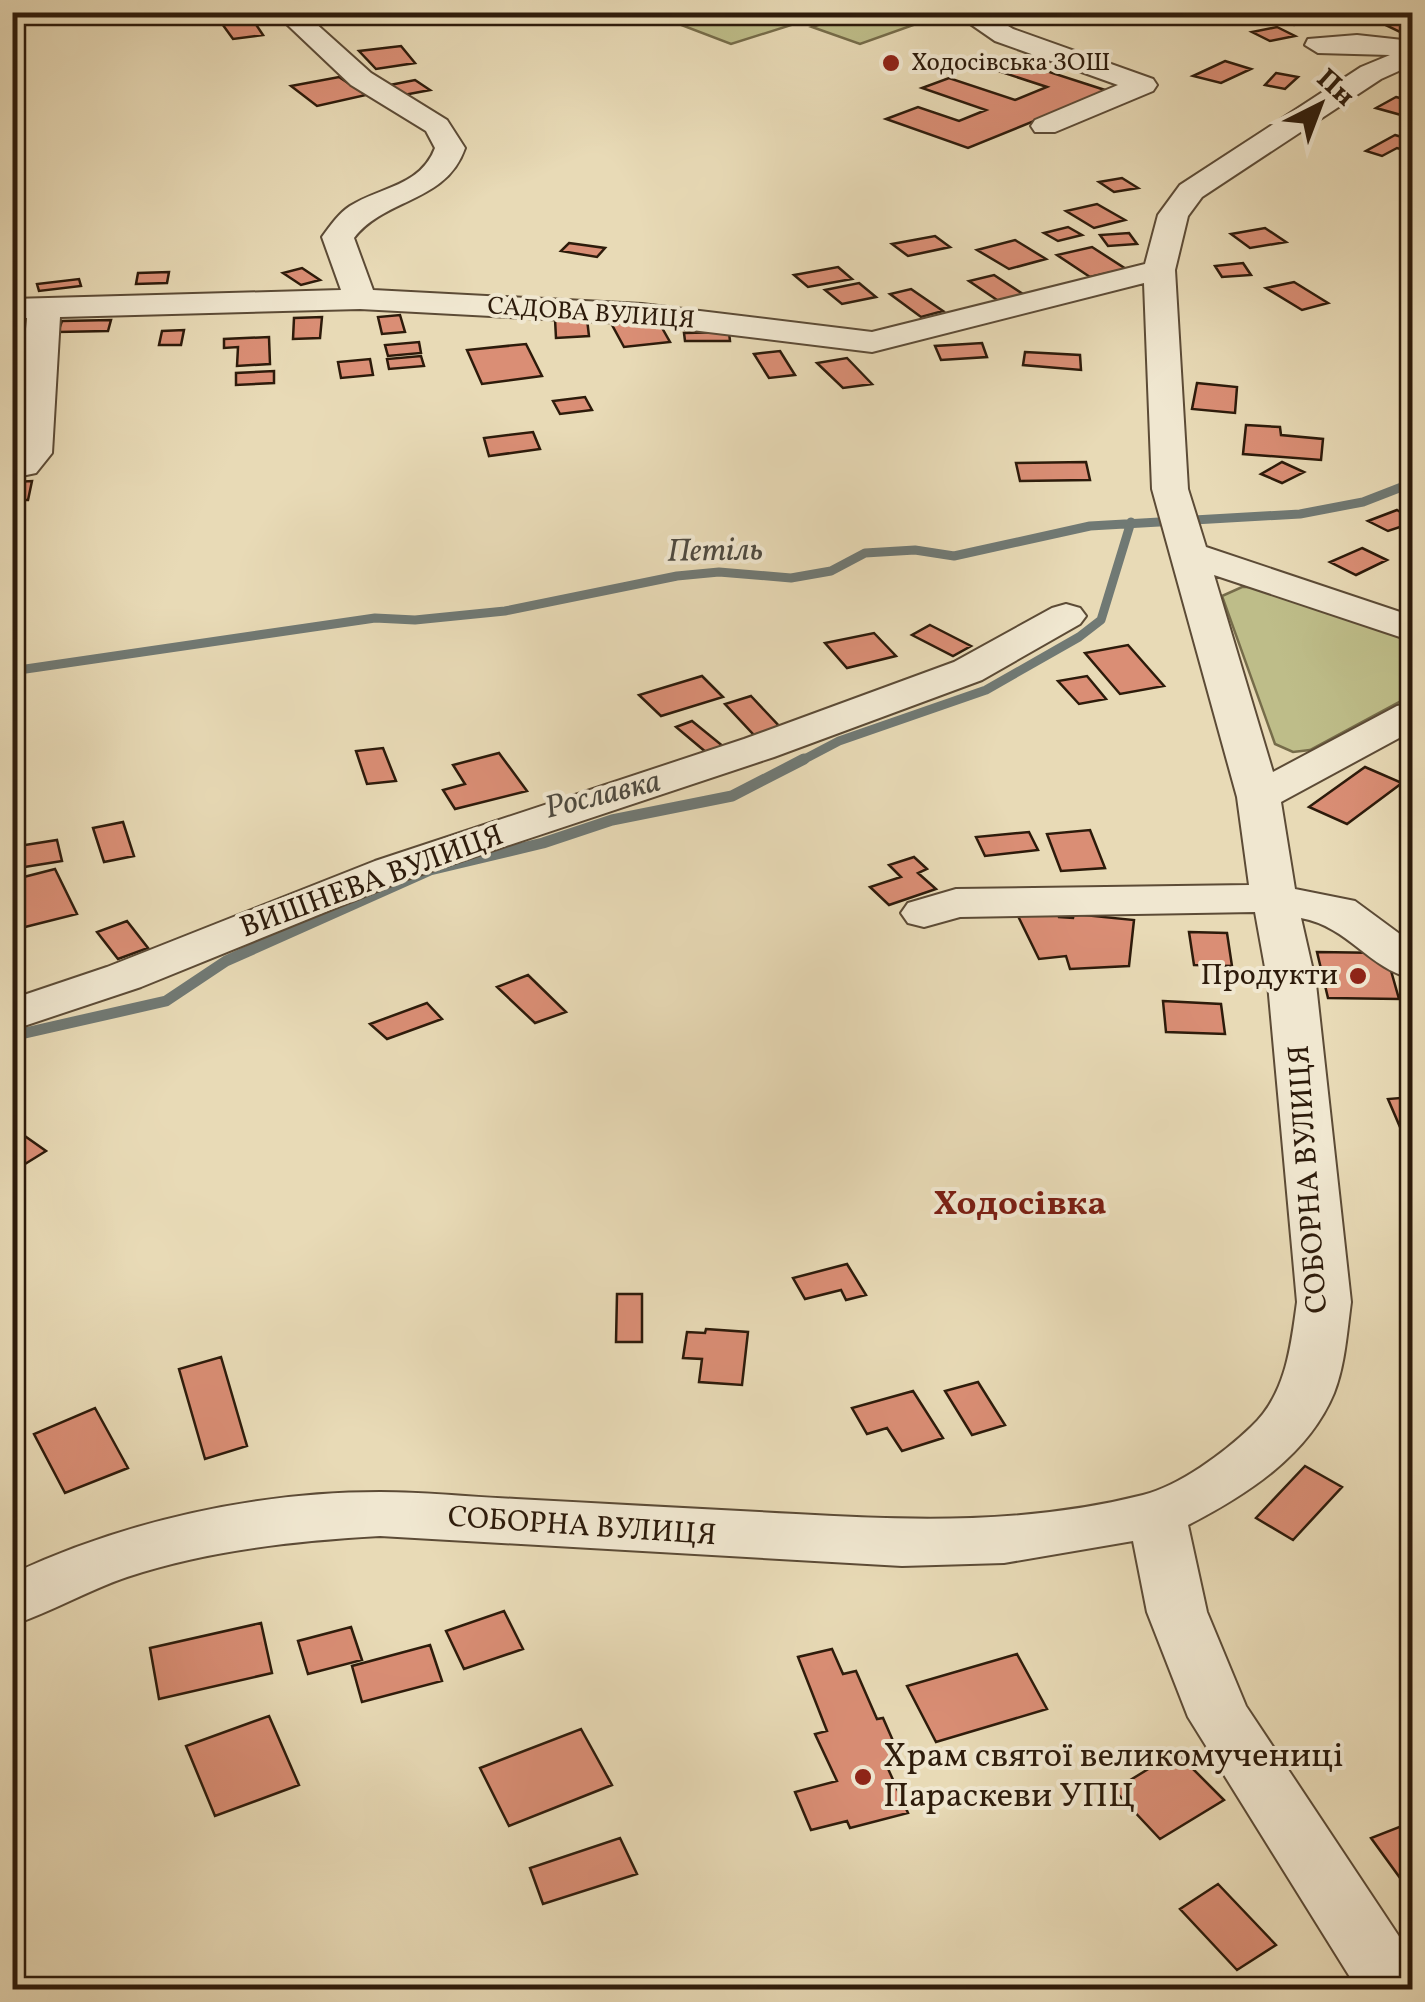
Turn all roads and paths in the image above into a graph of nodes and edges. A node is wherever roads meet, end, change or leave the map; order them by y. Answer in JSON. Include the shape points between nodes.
{"nodes":[{"id":1,"x":287,"y":12,"type":"edge"},
{"id":2,"x":966,"y":12,"type":"edge"},
{"id":3,"x":1318,"y":45,"type":"dead end"},
{"id":4,"x":1412,"y":52,"type":"edge"},
{"id":5,"x":1045,"y":126,"type":"dead end"},
{"id":6,"x":1159,"y":270,"type":"junction"},
{"id":7,"x":360,"y":299,"type":"junction"},
{"id":8,"x":28,"y":308,"type":"edge"},
{"id":9,"x":12,"y":467,"type":"edge"},
{"id":10,"x":1188,"y":548,"type":"junction"},
{"id":11,"x":1066,"y":616,"type":"dead end"},
{"id":12,"x":1412,"y":630,"type":"edge"},
{"id":13,"x":1412,"y":714,"type":"edge"},
{"id":14,"x":1259,"y":797,"type":"junction"},
{"id":15,"x":1274,"y":899,"type":"junction"},
{"id":16,"x":924,"y":913,"type":"dead end"},
{"id":17,"x":1412,"y":964,"type":"edge"},
{"id":18,"x":12,"y":1015,"type":"edge"},
{"id":19,"x":1157,"y":1515,"type":"junction"},
{"id":20,"x":12,"y":1601,"type":"edge"},
{"id":21,"x":1396,"y":1990,"type":"edge"}],
"edges":[{"from":1,"to":7,"type":"street","via":[[361,79],[437,126],[450,148],[440,170],[357,214],[338,237]]},
{"from":2,"to":5,"type":"street","via":[[1004,35],[1143,84]]},
{"from":3,"to":4,"type":"street"},
{"from":4,"to":6,"type":"street","name":"СОБОРНА ВУЛИЦЯ","via":[[1191,191],[1173,216]]},
{"from":6,"to":7,"type":"street","name":"САДОВА ВУЛИЦЯ","via":[[872,342],[642,314]]},
{"from":6,"to":10,"type":"street","name":"СОБОРНА ВУЛИЦЯ","via":[[1170,489]]},
{"from":7,"to":8,"type":"street","name":"САДОВА ВУЛИЦЯ"},
{"from":8,"to":9,"type":"street","via":[[34,453]]},
{"from":10,"to":12,"type":"street"},
{"from":10,"to":14,"type":"street","name":"СОБОРНА ВУЛИЦЯ"},
{"from":11,"to":18,"type":"street","name":"ВИШНЕВА ВУЛИЦЯ","via":[[968,671],[391,870]]},
{"from":13,"to":14,"type":"street"},
{"from":14,"to":15,"type":"street","name":"СОБОРНА ВУЛИЦЯ"},
{"from":15,"to":16,"type":"street","via":[[975,903]]},
{"from":15,"to":17,"type":"street","via":[[1339,911]]},
{"from":15,"to":19,"type":"street","name":"СОБОРНА ВУЛИЦЯ","via":[[1292,984],[1324,1302],[1318,1348],[1306,1393],[1272,1441],[1210,1488]]},
{"from":19,"to":20,"type":"street","name":"СОБОРНА ВУЛИЦЯ","via":[[1004,1540],[902,1543],[380,1514],[275,1520],[99,1562]]},
{"from":19,"to":21,"type":"street","via":[[1177,1612],[1219,1717]]}]}
